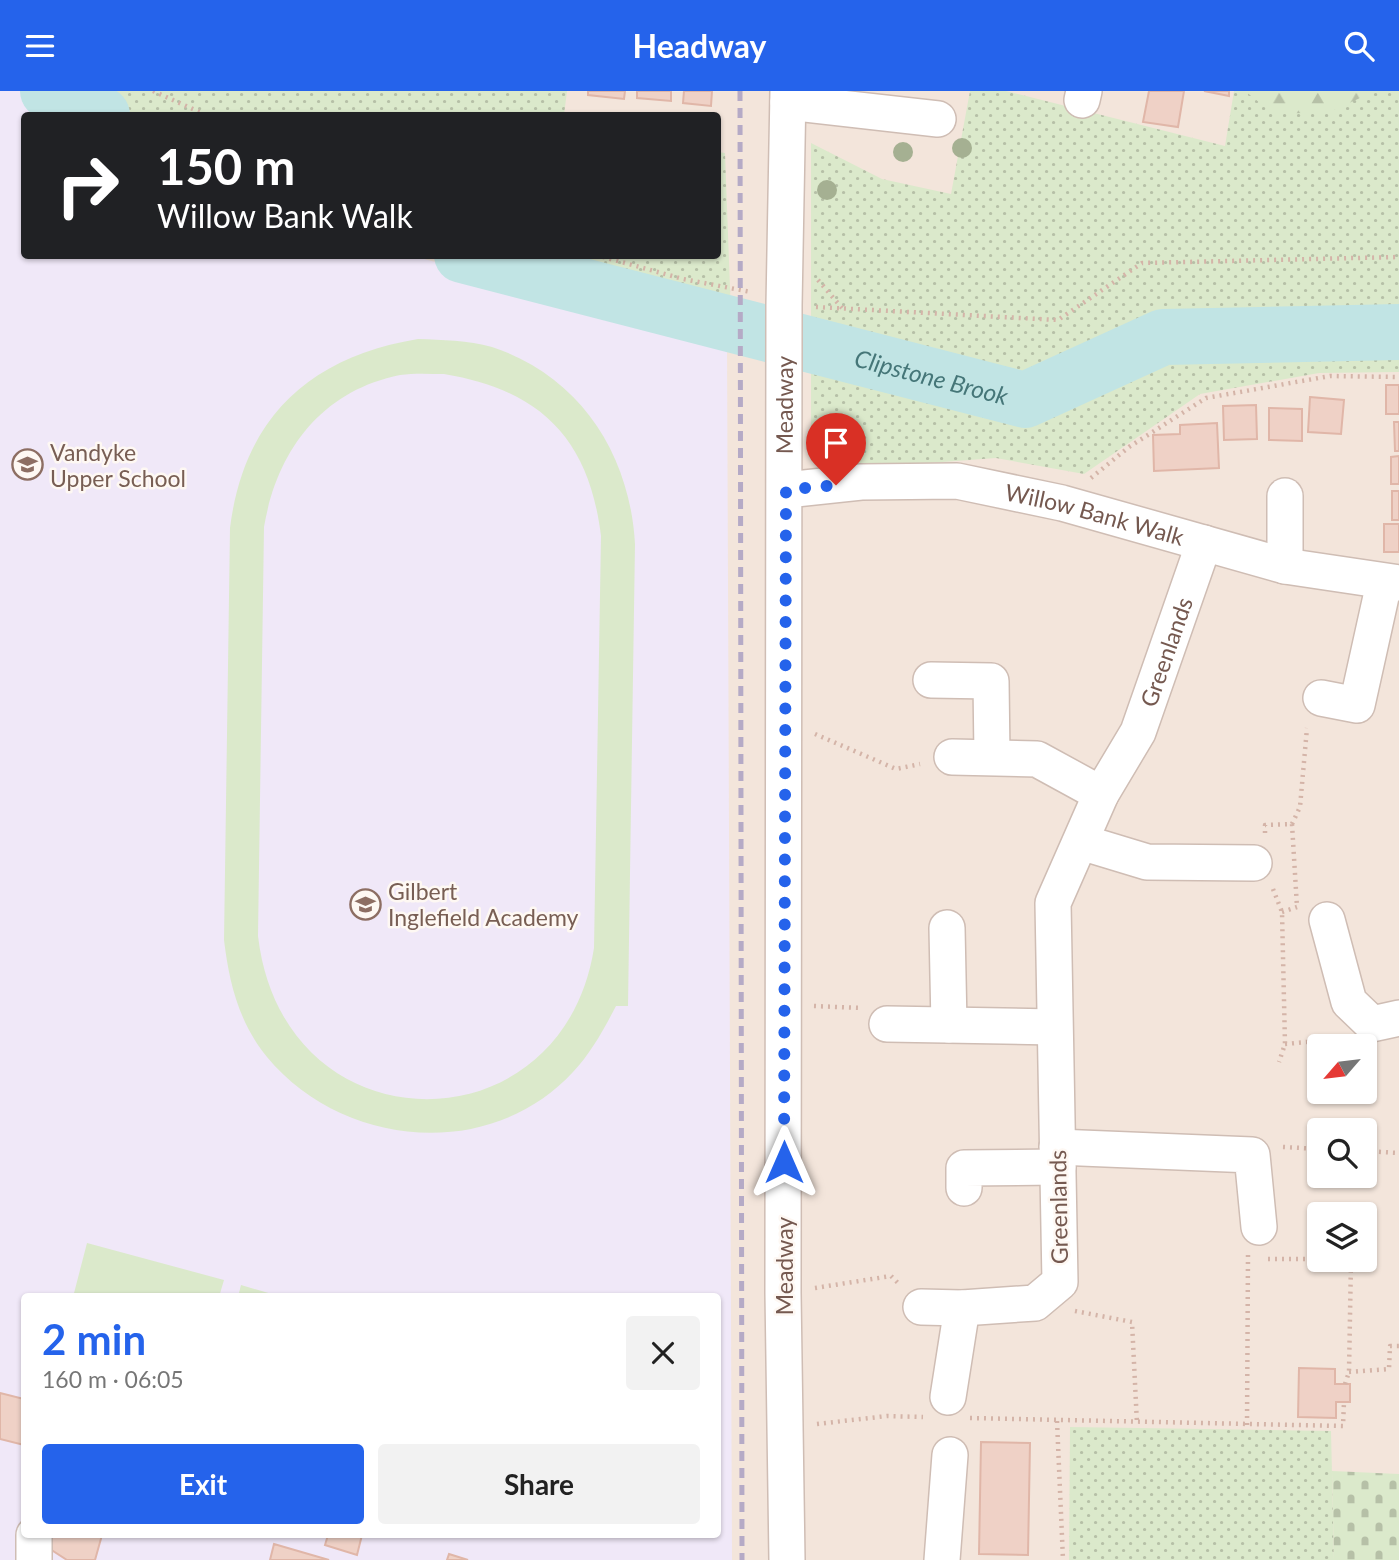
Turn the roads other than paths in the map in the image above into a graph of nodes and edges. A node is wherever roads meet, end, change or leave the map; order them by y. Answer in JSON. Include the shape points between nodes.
{"nodes":[{"id":1,"x":788,"y":97,"type":"edge"},
{"id":2,"x":938,"y":119,"type":"dead end"},
{"id":3,"x":786,"y":490,"type":"junction"},
{"id":4,"x":1285,"y":496,"type":"dead end"},
{"id":5,"x":1205,"y":543,"type":"junction"},
{"id":6,"x":1284,"y":566,"type":"junction"},
{"id":7,"x":1391,"y":583,"type":"edge"},
{"id":8,"x":931,"y":680,"type":"dead end"},
{"id":9,"x":1321,"y":698,"type":"road end"},
{"id":10,"x":992,"y":756,"type":"junction"},
{"id":11,"x":952,"y":757,"type":"road end"},
{"id":12,"x":1101,"y":794,"type":"junction"},
{"id":13,"x":1081,"y":842,"type":"junction"},
{"id":14,"x":1254,"y":863,"type":"road end"},
{"id":15,"x":1312,"y":913,"type":"road end"},
{"id":16,"x":947,"y":928,"type":"dead end"},
{"id":17,"x":1385,"y":1021,"type":"edge"},
{"id":18,"x":887,"y":1024,"type":"road end"},
{"id":19,"x":949,"y":1025,"type":"junction"},
{"id":20,"x":1054,"y":1027,"type":"junction"},
{"id":21,"x":1058,"y":1157,"type":"junction"},
{"id":22,"x":964,"y":1188,"type":"dead end"},
{"id":23,"x":1259,"y":1227,"type":"dead end"},
{"id":24,"x":921,"y":1307,"type":"road end"},
{"id":25,"x":962,"y":1308,"type":"junction"},
{"id":26,"x":946,"y":1411,"type":"road end"},
{"id":27,"x":950,"y":1455,"type":"dead end"},
{"id":28,"x":34,"y":1538,"type":"edge"},
{"id":29,"x":34,"y":1560,"type":"edge"},
{"id":30,"x":787,"y":1560,"type":"edge"},
{"id":31,"x":942,"y":1560,"type":"edge"}],
"edges":[{"from":1,"to":2,"type":"street"},
{"from":1,"to":3,"type":"street","name":"Meadway","via":[[776,303],[786,397]]},
{"from":3,"to":5,"type":"street","name":"Willow Bank Walk","via":[[861,482],[957,481],[1062,503]]},
{"from":3,"to":30,"type":"street","name":"Meadway","via":[[783,1293]]},
{"from":4,"to":6,"type":"street"},
{"from":5,"to":6,"type":"street","name":"Willow Bank Walk"},
{"from":5,"to":12,"type":"street","name":"Greenlands","via":[[1138,732]]},
{"from":6,"to":7,"type":"street","name":"Willow Bank Walk"},
{"from":7,"to":9,"type":"street","via":[[1357,705]]},
{"from":8,"to":10,"type":"street","via":[[991,681]]},
{"from":10,"to":11,"type":"street"},
{"from":10,"to":12,"type":"street","via":[[1037,759]]},
{"from":12,"to":13,"type":"street","name":"Greenlands"},
{"from":13,"to":14,"type":"street","via":[[1147,862]]},
{"from":13,"to":20,"type":"street","name":"Greenlands","via":[[1053,903]]},
{"from":15,"to":17,"type":"street","via":[[1349,1002]]},
{"from":16,"to":19,"type":"street"},
{"from":18,"to":19,"type":"street"},
{"from":19,"to":20,"type":"street"},
{"from":20,"to":21,"type":"street","name":"Greenlands"},
{"from":21,"to":22,"type":"street","via":[[964,1168]]},
{"from":21,"to":23,"type":"street","via":[[1252,1155]]},
{"from":21,"to":25,"type":"street","name":"Greenlands","via":[[1060,1282],[1035,1303]]},
{"from":24,"to":25,"type":"street"},
{"from":25,"to":26,"type":"street"},
{"from":27,"to":31,"type":"street"},
{"from":28,"to":29,"type":"street"}]}
